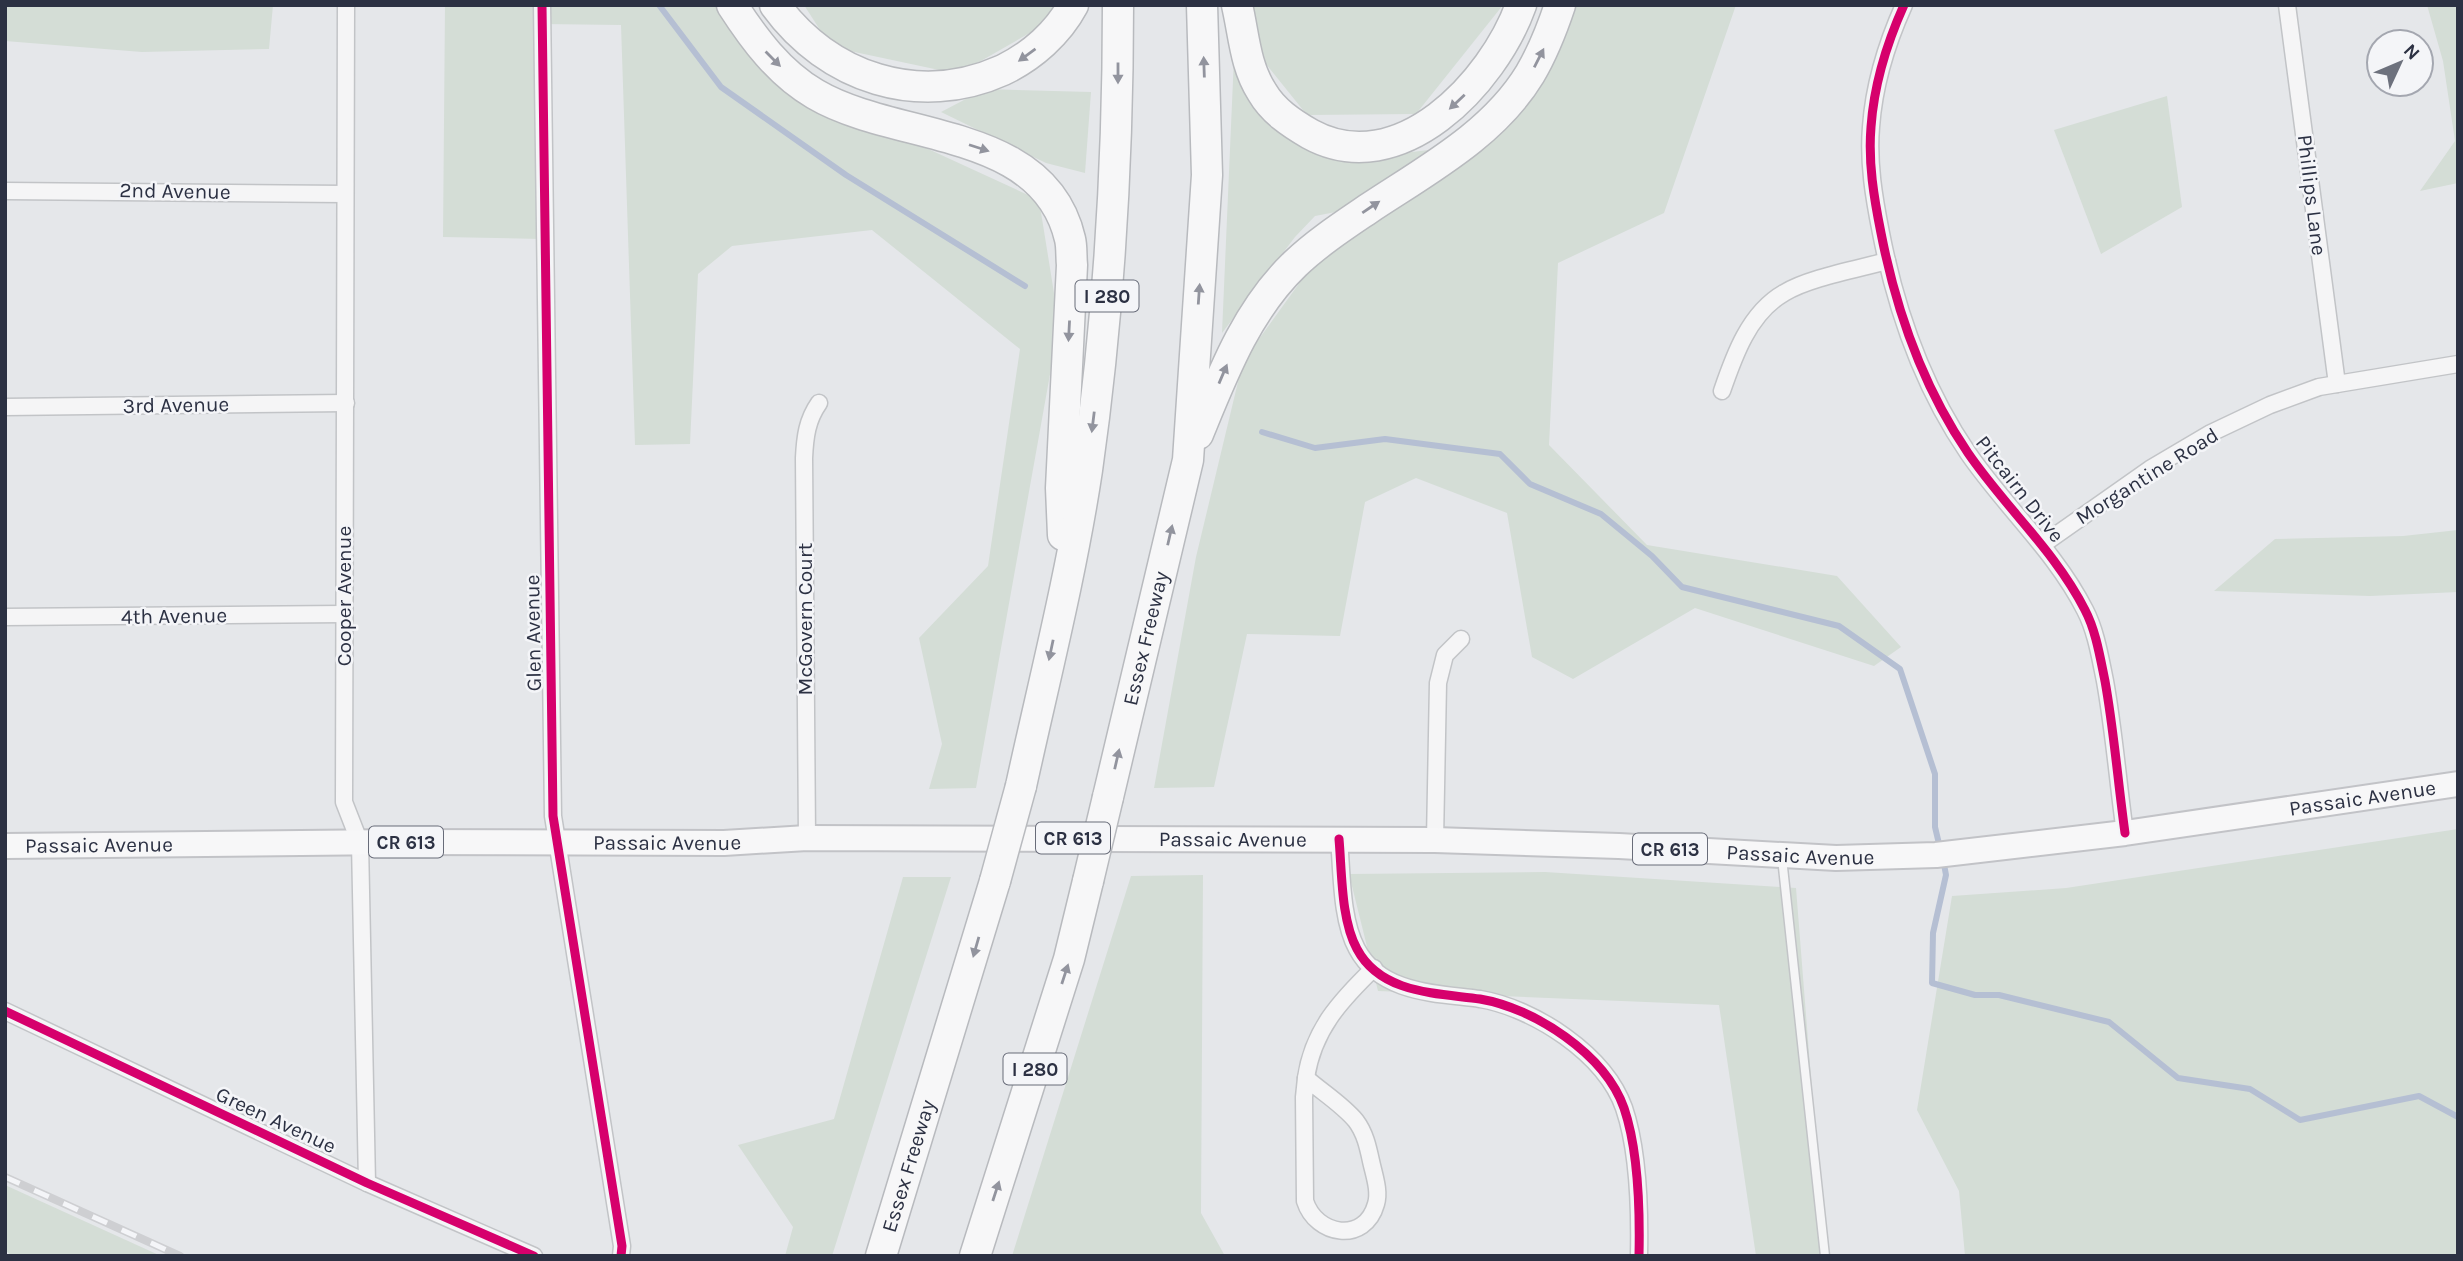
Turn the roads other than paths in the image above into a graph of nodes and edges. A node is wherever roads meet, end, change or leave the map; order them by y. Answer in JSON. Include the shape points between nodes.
{"nodes":[{"id":1,"x":346,"y":5,"type":"edge"},
{"id":2,"x":542,"y":5,"type":"edge"},
{"id":3,"x":732,"y":5,"type":"edge"},
{"id":4,"x":775,"y":5,"type":"edge"},
{"id":5,"x":1073,"y":5,"type":"edge"},
{"id":6,"x":1118,"y":5,"type":"edge"},
{"id":7,"x":1202,"y":5,"type":"edge"},
{"id":8,"x":1237,"y":5,"type":"edge"},
{"id":9,"x":1521,"y":5,"type":"edge"},
{"id":10,"x":1560,"y":5,"type":"edge"},
{"id":11,"x":1904,"y":5,"type":"edge"},
{"id":12,"x":2287,"y":5,"type":"edge"},
{"id":13,"x":5,"y":191,"type":"edge"},
{"id":14,"x":345,"y":194,"type":"junction"},
{"id":15,"x":1886,"y":261,"type":"junction"},
{"id":16,"x":2458,"y":364,"type":"edge"},
{"id":17,"x":2337,"y":384,"type":"junction"},
{"id":18,"x":1722,"y":391,"type":"dead end"},
{"id":19,"x":346,"y":403,"type":"junction"},
{"id":20,"x":819,"y":403,"type":"dead end"},
{"id":21,"x":5,"y":407,"type":"edge"},
{"id":22,"x":1188,"y":460,"type":"junction"},
{"id":23,"x":2042,"y":545,"type":"junction"},
{"id":24,"x":1066,"y":584,"type":"junction"},
{"id":25,"x":344,"y":614,"type":"junction"},
{"id":26,"x":5,"y":617,"type":"edge"},
{"id":27,"x":1461,"y":639,"type":"dead end"},
{"id":28,"x":2458,"y":784,"type":"edge"},
{"id":29,"x":2124,"y":833,"type":"junction"},
{"id":30,"x":807,"y":838,"type":"junction"},
{"id":31,"x":1339,"y":839,"type":"junction"},
{"id":32,"x":1436,"y":840,"type":"junction"},
{"id":33,"x":360,"y":843,"type":"junction"},
{"id":34,"x":557,"y":844,"type":"junction"},
{"id":35,"x":5,"y":846,"type":"edge"},
{"id":36,"x":1781,"y":855,"type":"junction"},
{"id":37,"x":1374,"y":968,"type":"junction"},
{"id":38,"x":5,"y":1011,"type":"edge"},
{"id":39,"x":1306,"y":1078,"type":"junction"},
{"id":40,"x":367,"y":1183,"type":"junction"},
{"id":41,"x":534,"y":1256,"type":"edge"},
{"id":42,"x":621,"y":1256,"type":"edge"},
{"id":43,"x":881,"y":1256,"type":"edge"},
{"id":44,"x":975,"y":1256,"type":"edge"},
{"id":45,"x":1639,"y":1256,"type":"edge"},
{"id":46,"x":1825,"y":1256,"type":"edge"}],
"edges":[{"from":1,"to":14,"type":"street","name":"Cooper Avenue"},
{"from":2,"to":34,"type":"street","name":"Glen Avenue"},
{"from":3,"to":24,"type":"highway","one_way":true,"via":[[767,54],[814,93],[872,118],[1006,158],[1024,169],[1052,198],[1070,239],[1072,265],[1061,488]]},
{"from":5,"to":4,"type":"highway","one_way":true,"via":[[1052,35],[1014,64],[970,83],[923,87],[877,79],[831,59],[808,43]]},
{"from":6,"to":24,"type":"highway","name":"Essex Freeway","number":"I 280","one_way":true,"via":[[1111,254],[1087,471]]},
{"from":22,"to":7,"type":"highway","name":"Essex Freeway","number":"I 280","one_way":true,"via":[[1207,175]]},
{"from":9,"to":8,"type":"highway","one_way":true,"via":[[1505,43],[1460,99],[1423,127],[1381,145],[1360,147],[1317,138],[1276,110],[1249,65]]},
{"from":22,"to":10,"type":"highway","one_way":true,"via":[[1225,367],[1276,285],[1317,244],[1452,153],[1498,114],[1530,74]]},
{"from":11,"to":15,"type":"street","name":"Pitcairn Drive","via":[[1882,63],[1871,129],[1870,163]]},
{"from":12,"to":17,"type":"street","name":"Phillips Lane"},
{"from":13,"to":14,"type":"street","name":"2nd Avenue"},
{"from":14,"to":19,"type":"street","name":"Cooper Avenue"},
{"from":15,"to":18,"type":"street","via":[[1783,293],[1745,335]]},
{"from":15,"to":23,"type":"street","name":"Pitcairn Drive","via":[[1910,340],[1935,397],[1966,451]]},
{"from":16,"to":17,"type":"street","name":"Morgantine Road"},
{"from":17,"to":23,"type":"street","name":"Morgantine Road","via":[[2270,405],[2211,433],[2150,469]]},
{"from":19,"to":21,"type":"street","name":"3rd Avenue"},
{"from":19,"to":25,"type":"street","name":"Cooper Avenue"},
{"from":20,"to":30,"type":"street","name":"McGovern Court","via":[[810,415],[804,458]]},
{"from":44,"to":22,"type":"highway","name":"Essex Freeway","number":"I 280","one_way":true,"bridge":true,"via":[[1069,960]]},
{"from":23,"to":29,"type":"street","name":"Pitcairn Drive","via":[[2086,611],[2100,653]]},
{"from":24,"to":43,"type":"highway","name":"Essex Freeway","number":"I 280","one_way":true,"bridge":true,"via":[[995,881]]},
{"from":25,"to":26,"type":"street","name":"4th Avenue"},
{"from":25,"to":33,"type":"street","name":"Cooper Avenue","via":[[344,802]]},
{"from":27,"to":32,"type":"street","via":[[1445,655],[1438,683]]},
{"from":28,"to":29,"type":"main road","name":"Passaic Avenue","number":"CR 613"},
{"from":29,"to":36,"type":"main road","name":"Passaic Avenue","number":"CR 613","via":[[1945,854]]},
{"from":30,"to":31,"type":"main road","name":"Passaic Avenue","number":"CR 613"},
{"from":30,"to":34,"type":"main road","name":"Passaic Avenue","number":"CR 613"},
{"from":31,"to":32,"type":"main road","name":"Passaic Avenue","number":"CR 613"},
{"from":31,"to":37,"type":"street","via":[[1348,930],[1358,952]]},
{"from":32,"to":36,"type":"main road","name":"Passaic Avenue","number":"CR 613"},
{"from":33,"to":34,"type":"main road","name":"Passaic Avenue","number":"CR 613"},
{"from":33,"to":35,"type":"main road","name":"Passaic Avenue","number":"CR 613"},
{"from":33,"to":40,"type":"street","name":"Cooper Avenue"},
{"from":34,"to":42,"type":"street","name":"Glen Avenue"},
{"from":36,"to":46,"type":"lane"},
{"from":37,"to":39,"type":"street","via":[[1341,1000],[1318,1035]]},
{"from":37,"to":45,"type":"street","via":[[1413,990],[1506,1005],[1545,1023],[1605,1073],[1623,1107],[1633,1151]]},
{"from":38,"to":40,"type":"street","name":"Green Avenue"},
{"from":39,"to":39,"type":"street","via":[[1305,1200],[1309,1212],[1325,1227],[1351,1230],[1365,1223],[1377,1204],[1366,1137],[1355,1120]]},
{"from":40,"to":41,"type":"street","name":"Green Avenue"}]}
